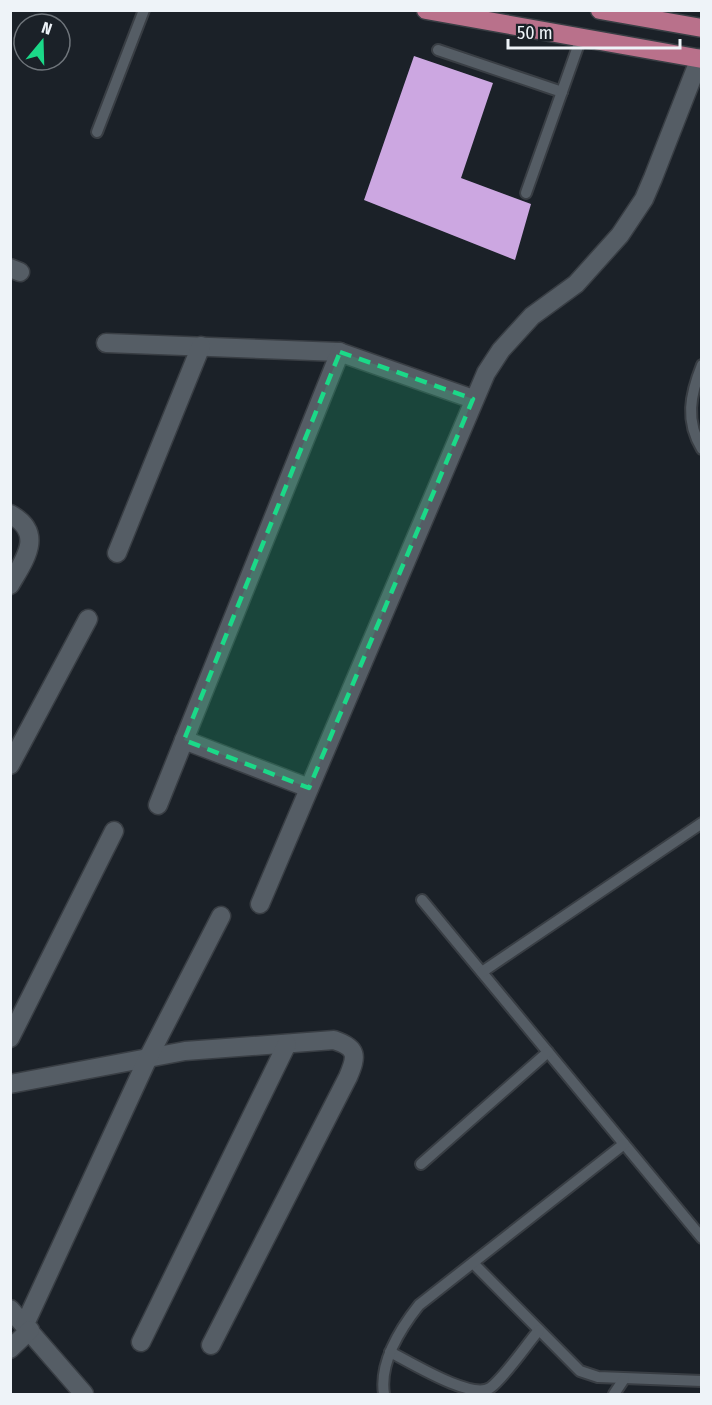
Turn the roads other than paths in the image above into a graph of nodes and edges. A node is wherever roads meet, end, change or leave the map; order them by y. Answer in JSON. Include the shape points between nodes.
{"nodes":[{"id":1,"x":144,"y":10,"type":"edge"},
{"id":2,"x":426,"y":10,"type":"edge"},
{"id":3,"x":600,"y":10,"type":"edge"},
{"id":4,"x":651,"y":15,"type":"edge"},
{"id":5,"x":702,"y":28,"type":"edge"},
{"id":6,"x":581,"y":38,"type":"junction"},
{"id":7,"x":438,"y":50,"type":"dead end"},
{"id":8,"x":701,"y":58,"type":"edge"},
{"id":9,"x":562,"y":93,"type":"junction"},
{"id":10,"x":97,"y":132,"type":"dead end"},
{"id":11,"x":526,"y":193,"type":"dead end"},
{"id":12,"x":106,"y":343,"type":"dead end"},
{"id":13,"x":201,"y":346,"type":"junction"},
{"id":14,"x":340,"y":352,"type":"junction"},
{"id":15,"x":702,"y":365,"type":"edge"},
{"id":16,"x":473,"y":399,"type":"junction"},
{"id":17,"x":702,"y":449,"type":"edge"},
{"id":18,"x":10,"y":514,"type":"edge"},
{"id":19,"x":117,"y":553,"type":"dead end"},
{"id":20,"x":10,"y":585,"type":"edge"},
{"id":21,"x":88,"y":619,"type":"dead end"},
{"id":22,"x":184,"y":740,"type":"junction"},
{"id":23,"x":10,"y":765,"type":"edge"},
{"id":24,"x":309,"y":788,"type":"junction"},
{"id":25,"x":158,"y":805,"type":"dead end"},
{"id":26,"x":702,"y":823,"type":"edge"},
{"id":27,"x":114,"y":831,"type":"dead end"},
{"id":28,"x":422,"y":900,"type":"dead end"},
{"id":29,"x":260,"y":904,"type":"dead end"},
{"id":30,"x":221,"y":916,"type":"dead end"},
{"id":31,"x":482,"y":972,"type":"junction"},
{"id":32,"x":10,"y":1038,"type":"edge"},
{"id":33,"x":287,"y":1044,"type":"junction"},
{"id":34,"x":548,"y":1052,"type":"junction"},
{"id":35,"x":148,"y":1058,"type":"junction"},
{"id":36,"x":10,"y":1084,"type":"edge"},
{"id":37,"x":624,"y":1144,"type":"junction"},
{"id":38,"x":421,"y":1164,"type":"dead end"},
{"id":39,"x":702,"y":1238,"type":"edge"},
{"id":40,"x":473,"y":1263,"type":"junction"},
{"id":41,"x":10,"y":1309,"type":"edge"},
{"id":42,"x":27,"y":1327,"type":"junction"},
{"id":43,"x":539,"y":1330,"type":"junction"},
{"id":44,"x":141,"y":1342,"type":"dead end"},
{"id":45,"x":211,"y":1345,"type":"dead end"},
{"id":46,"x":10,"y":1349,"type":"edge"},
{"id":47,"x":390,"y":1352,"type":"junction"},
{"id":48,"x":624,"y":1379,"type":"junction"},
{"id":49,"x":702,"y":1381,"type":"edge"},
{"id":50,"x":84,"y":1395,"type":"edge"},
{"id":51,"x":384,"y":1395,"type":"edge"},
{"id":52,"x":614,"y":1395,"type":"edge"}],
"edges":[{"from":1,"to":10,"type":"lane"},
{"from":2,"to":6,"type":"main road"},
{"from":3,"to":4,"type":"main road"},
{"from":4,"to":5,"type":"main road"},
{"from":6,"to":8,"type":"main road"},
{"from":6,"to":9,"type":"lane"},
{"from":7,"to":9,"type":"lane"},
{"from":8,"to":16,"type":"street","via":[[644,199],[620,235],[584,276],[532,316],[501,350]]},
{"from":9,"to":11,"type":"lane"},
{"from":12,"to":13,"type":"street"},
{"from":13,"to":14,"type":"street"},
{"from":13,"to":19,"type":"street"},
{"from":14,"to":16,"type":"street"},
{"from":14,"to":22,"type":"street"},
{"from":15,"to":17,"type":"lane","via":[[690,408],[693,434]]},
{"from":16,"to":24,"type":"street"},
{"from":18,"to":20,"type":"street","via":[[29,532],[31,542]]},
{"from":21,"to":23,"type":"street"},
{"from":22,"to":24,"type":"street"},
{"from":22,"to":25,"type":"street"},
{"from":24,"to":29,"type":"street"},
{"from":26,"to":31,"type":"lane"},
{"from":27,"to":32,"type":"street"},
{"from":28,"to":31,"type":"lane"},
{"from":30,"to":35,"type":"street"},
{"from":31,"to":34,"type":"lane"},
{"from":33,"to":35,"type":"street","via":[[185,1051]]},
{"from":33,"to":44,"type":"street"},
{"from":33,"to":45,"type":"street","via":[[334,1040],[348,1044],[354,1052],[354,1063]]},
{"from":34,"to":37,"type":"lane"},
{"from":34,"to":38,"type":"lane"},
{"from":35,"to":36,"type":"street"},
{"from":35,"to":42,"type":"street"},
{"from":37,"to":39,"type":"lane"},
{"from":37,"to":40,"type":"lane"},
{"from":40,"to":43,"type":"lane"},
{"from":40,"to":47,"type":"lane","via":[[420,1305],[402,1327]]},
{"from":41,"to":42,"type":"street"},
{"from":42,"to":46,"type":"street"},
{"from":42,"to":50,"type":"street"},
{"from":43,"to":47,"type":"lane","via":[[489,1388],[476,1391]]},
{"from":43,"to":48,"type":"lane","via":[[580,1371]]},
{"from":47,"to":51,"type":"lane","via":[[382,1386]]},
{"from":48,"to":49,"type":"lane"},
{"from":48,"to":52,"type":"lane"}]}
